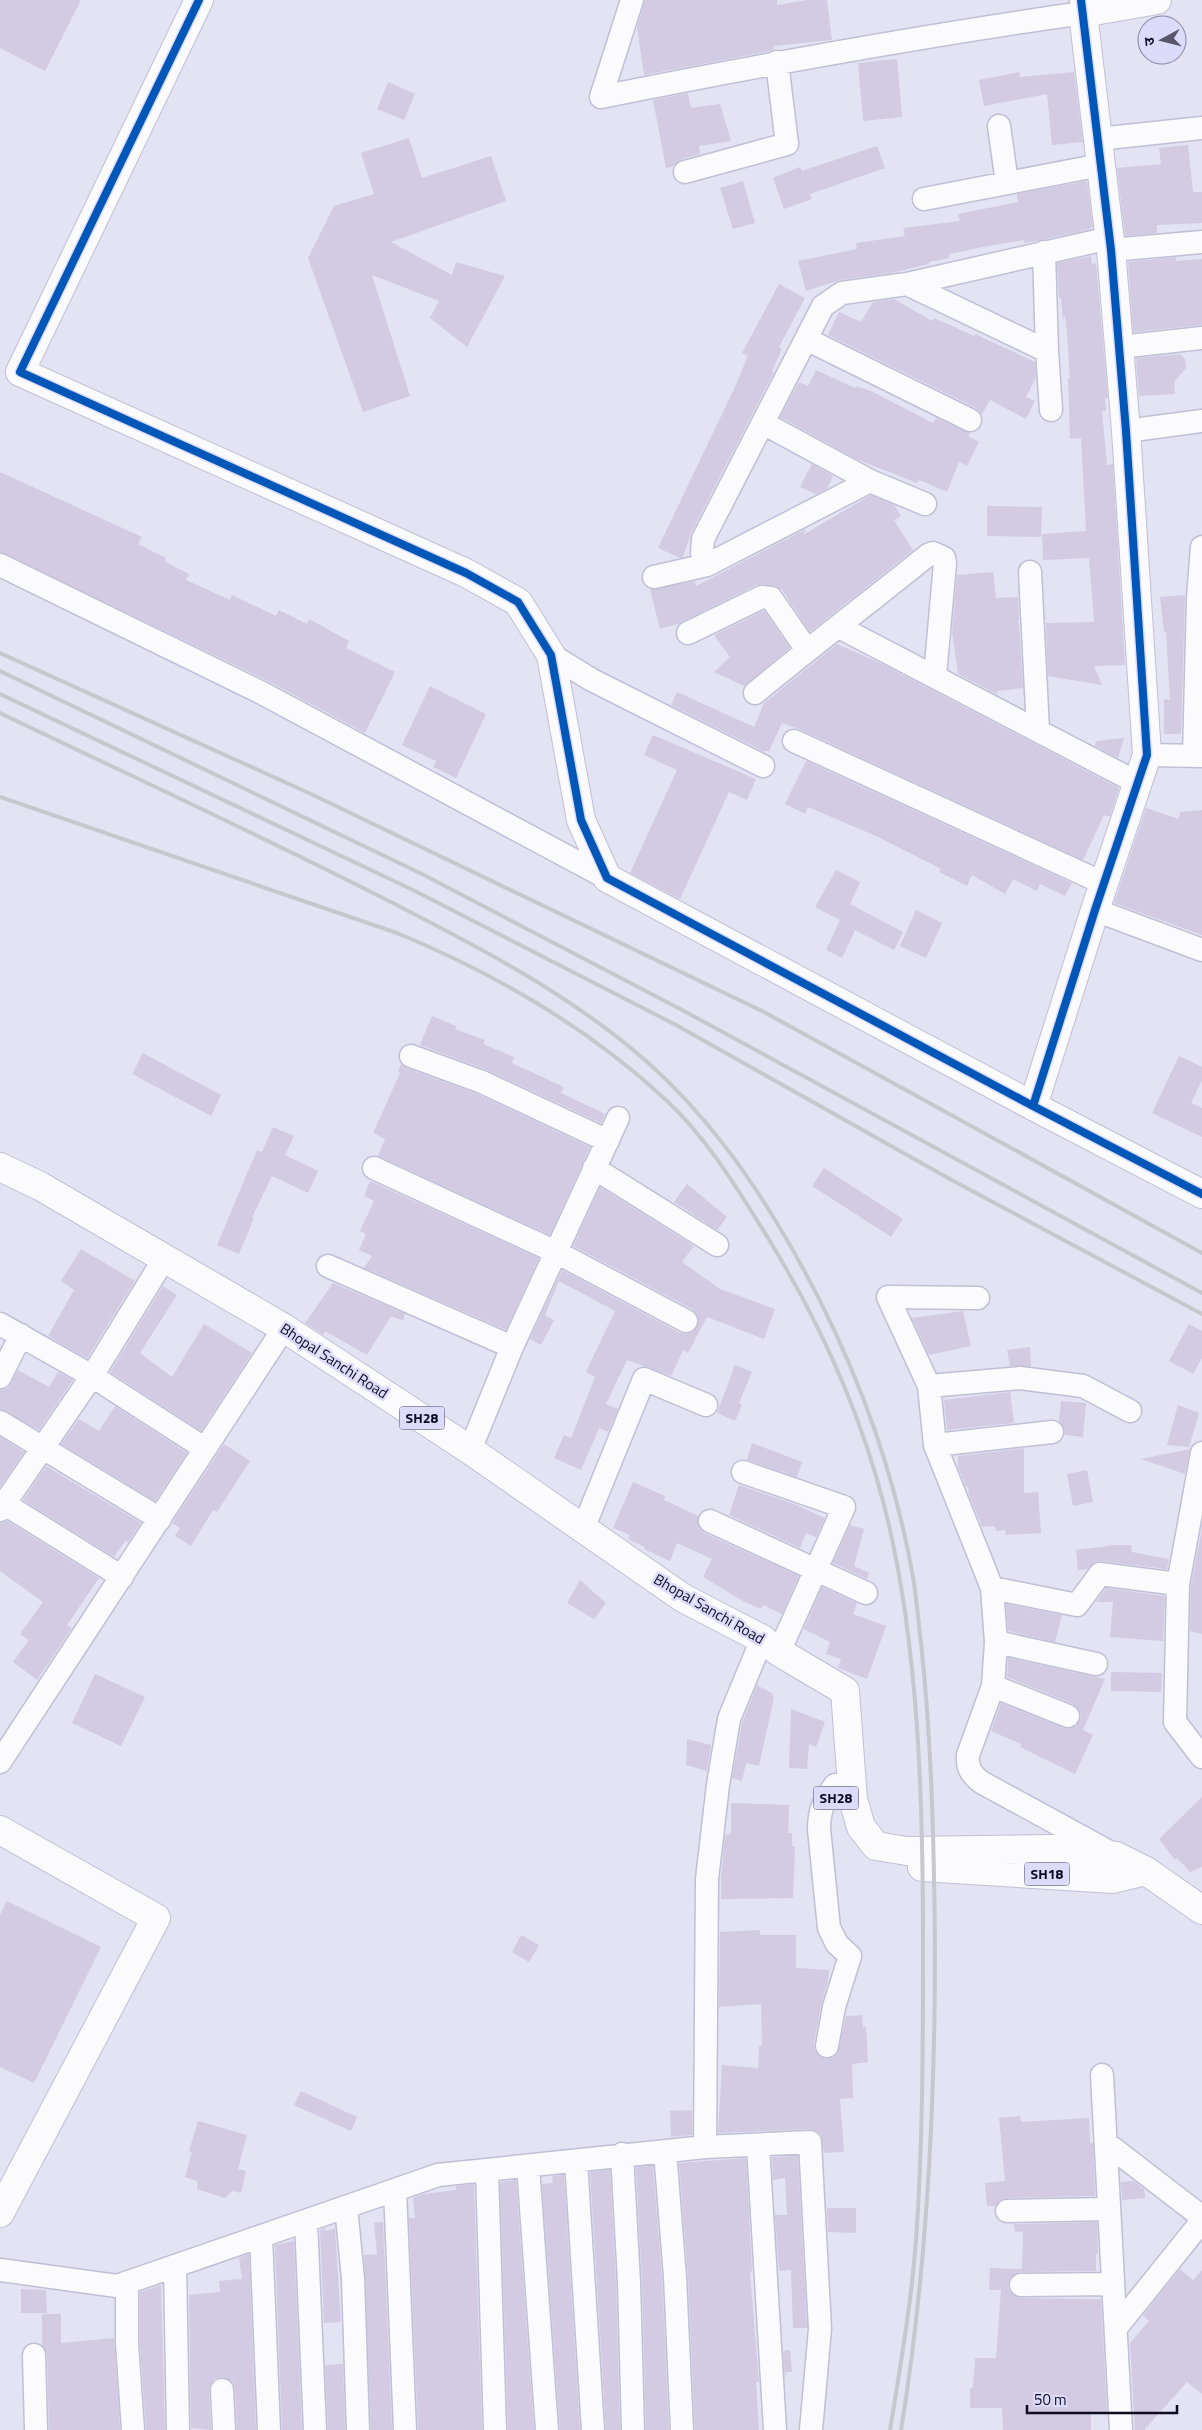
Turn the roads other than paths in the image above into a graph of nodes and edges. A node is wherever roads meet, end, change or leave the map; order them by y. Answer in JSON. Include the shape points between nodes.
{"nodes":[{"id":1,"x":199,"y":0,"type":"edge"},
{"id":2,"x":632,"y":0,"type":"edge"},
{"id":3,"x":1157,"y":0,"type":"edge"},
{"id":4,"x":1082,"y":7,"type":"edge"},
{"id":5,"x":777,"y":62,"type":"junction"},
{"id":6,"x":1000,"y":126,"type":"dead end"},
{"id":7,"x":1202,"y":128,"type":"edge"},
{"id":8,"x":1099,"y":152,"type":"junction"},
{"id":9,"x":685,"y":172,"type":"dead end"},
{"id":10,"x":1007,"y":183,"type":"junction"},
{"id":11,"x":924,"y":199,"type":"dead end"},
{"id":12,"x":1202,"y":242,"type":"edge"},
{"id":13,"x":1110,"y":244,"type":"junction"},
{"id":14,"x":1044,"y":252,"type":"junction"},
{"id":15,"x":907,"y":284,"type":"junction"},
{"id":16,"x":1202,"y":338,"type":"edge"},
{"id":17,"x":806,"y":340,"type":"junction"},
{"id":18,"x":1119,"y":347,"type":"junction"},
{"id":19,"x":1047,"y":350,"type":"junction"},
{"id":20,"x":1051,"y":410,"type":"dead end"},
{"id":21,"x":970,"y":420,"type":"dead end"},
{"id":22,"x":1202,"y":421,"type":"edge"},
{"id":23,"x":763,"y":424,"type":"junction"},
{"id":24,"x":1126,"y":431,"type":"junction"},
{"id":25,"x":870,"y":481,"type":"junction"},
{"id":26,"x":925,"y":504,"type":"dead end"},
{"id":27,"x":1202,"y":547,"type":"edge"},
{"id":28,"x":0,"y":565,"type":"edge"},
{"id":29,"x":707,"y":565,"type":"junction"},
{"id":30,"x":1030,"y":572,"type":"dead end"},
{"id":31,"x":654,"y":576,"type":"dead end"},
{"id":32,"x":1200,"y":598,"type":"edge"},
{"id":33,"x":839,"y":627,"type":"junction"},
{"id":34,"x":688,"y":634,"type":"dead end"},
{"id":35,"x":807,"y":650,"type":"junction"},
{"id":36,"x":551,"y":655,"type":"junction"},
{"id":37,"x":1199,"y":673,"type":"edge"},
{"id":38,"x":935,"y":676,"type":"junction"},
{"id":39,"x":755,"y":693,"type":"dead end"},
{"id":40,"x":1038,"y":730,"type":"junction"},
{"id":41,"x":794,"y":741,"type":"dead end"},
{"id":42,"x":1147,"y":756,"type":"junction"},
{"id":43,"x":1198,"y":756,"type":"edge"},
{"id":44,"x":763,"y":766,"type":"dead end"},
{"id":45,"x":1136,"y":782,"type":"junction"},
{"id":46,"x":607,"y":878,"type":"junction"},
{"id":47,"x":1103,"y":883,"type":"junction"},
{"id":48,"x":1095,"y":910,"type":"junction"},
{"id":49,"x":1202,"y":950,"type":"edge"},
{"id":50,"x":411,"y":1056,"type":"dead end"},
{"id":51,"x":1033,"y":1106,"type":"junction"},
{"id":52,"x":618,"y":1118,"type":"dead end"},
{"id":53,"x":608,"y":1141,"type":"junction"},
{"id":54,"x":374,"y":1168,"type":"dead end"},
{"id":55,"x":594,"y":1168,"type":"junction"},
{"id":56,"x":2,"y":1172,"type":"edge"},
{"id":57,"x":1202,"y":1194,"type":"edge"},
{"id":58,"x":717,"y":1245,"type":"dead end"},
{"id":59,"x":556,"y":1252,"type":"junction"},
{"id":60,"x":164,"y":1259,"type":"junction"},
{"id":61,"x":328,"y":1266,"type":"dead end"},
{"id":62,"x":978,"y":1298,"type":"dead end"},
{"id":63,"x":686,"y":1322,"type":"dead end"},
{"id":64,"x":0,"y":1324,"type":"edge"},
{"id":65,"x":284,"y":1328,"type":"junction"},
{"id":66,"x":21,"y":1336,"type":"junction"},
{"id":67,"x":512,"y":1347,"type":"junction"},
{"id":68,"x":92,"y":1376,"type":"junction"},
{"id":69,"x":0,"y":1377,"type":"edge"},
{"id":70,"x":929,"y":1386,"type":"junction"},
{"id":71,"x":706,"y":1405,"type":"dead end"},
{"id":72,"x":1130,"y":1411,"type":"dead end"},
{"id":73,"x":0,"y":1422,"type":"edge"},
{"id":74,"x":1052,"y":1432,"type":"dead end"},
{"id":75,"x":935,"y":1445,"type":"junction"},
{"id":76,"x":42,"y":1446,"type":"junction"},
{"id":77,"x":204,"y":1448,"type":"junction"},
{"id":78,"x":470,"y":1450,"type":"junction"},
{"id":79,"x":1202,"y":1452,"type":"edge"},
{"id":80,"x":743,"y":1472,"type":"dead end"},
{"id":81,"x":1,"y":1505,"type":"edge"},
{"id":82,"x":160,"y":1519,"type":"junction"},
{"id":83,"x":710,"y":1521,"type":"dead end"},
{"id":84,"x":583,"y":1529,"type":"junction"},
{"id":85,"x":815,"y":1570,"type":"junction"},
{"id":86,"x":122,"y":1578,"type":"junction"},
{"id":87,"x":1178,"y":1584,"type":"junction"},
{"id":88,"x":992,"y":1588,"type":"junction"},
{"id":89,"x":866,"y":1592,"type":"dead end"},
{"id":90,"x":996,"y":1642,"type":"junction"},
{"id":91,"x":770,"y":1645,"type":"junction"},
{"id":92,"x":1096,"y":1664,"type":"dead end"},
{"id":93,"x":992,"y":1686,"type":"junction"},
{"id":94,"x":839,"y":1688,"type":"junction"},
{"id":95,"x":1068,"y":1716,"type":"dead end"},
{"id":96,"x":1202,"y":1757,"type":"edge"},
{"id":97,"x":0,"y":1762,"type":"edge"},
{"id":98,"x":835,"y":1785,"type":"junction"},
{"id":99,"x":0,"y":1830,"type":"edge"},
{"id":100,"x":947,"y":1867,"type":"joint"},
{"id":101,"x":1114,"y":1867,"type":"junction"},
{"id":102,"x":1202,"y":1910,"type":"edge"},
{"id":103,"x":826,"y":2046,"type":"dead end"},
{"id":104,"x":1102,"y":2075,"type":"dead end"},
{"id":105,"x":1106,"y":2143,"type":"junction"},
{"id":106,"x":758,"y":2146,"type":"junction"},
{"id":107,"x":705,"y":2147,"type":"junction"},
{"id":108,"x":665,"y":2151,"type":"junction"},
{"id":109,"x":622,"y":2154,"type":"junction"},
{"id":110,"x":576,"y":2161,"type":"junction"},
{"id":111,"x":528,"y":2166,"type":"junction"},
{"id":112,"x":487,"y":2170,"type":"junction"},
{"id":113,"x":395,"y":2190,"type":"junction"},
{"id":114,"x":346,"y":2207,"type":"junction"},
{"id":115,"x":1109,"y":2208,"type":"junction"},
{"id":116,"x":1007,"y":2211,"type":"dead end"},
{"id":117,"x":0,"y":2214,"type":"edge"},
{"id":118,"x":1202,"y":2217,"type":"edge"},
{"id":119,"x":306,"y":2221,"type":"junction"},
{"id":120,"x":1202,"y":2221,"type":"edge"},
{"id":121,"x":261,"y":2236,"type":"junction"},
{"id":122,"x":175,"y":2266,"type":"junction"},
{"id":123,"x":0,"y":2270,"type":"edge"},
{"id":124,"x":127,"y":2283,"type":"junction"},
{"id":125,"x":1113,"y":2284,"type":"junction"},
{"id":126,"x":1021,"y":2285,"type":"dead end"},
{"id":127,"x":1116,"y":2328,"type":"junction"},
{"id":128,"x":34,"y":2355,"type":"dead end"},
{"id":129,"x":222,"y":2390,"type":"dead end"},
{"id":130,"x":36,"y":2430,"type":"edge"},
{"id":131,"x":133,"y":2430,"type":"edge"},
{"id":132,"x":178,"y":2430,"type":"edge"},
{"id":133,"x":224,"y":2430,"type":"edge"},
{"id":134,"x":269,"y":2430,"type":"edge"},
{"id":135,"x":315,"y":2430,"type":"edge"},
{"id":136,"x":358,"y":2430,"type":"edge"},
{"id":137,"x":404,"y":2430,"type":"edge"},
{"id":138,"x":495,"y":2430,"type":"edge"},
{"id":139,"x":547,"y":2430,"type":"edge"},
{"id":140,"x":593,"y":2430,"type":"edge"},
{"id":141,"x":633,"y":2430,"type":"edge"},
{"id":142,"x":682,"y":2430,"type":"edge"},
{"id":143,"x":775,"y":2430,"type":"edge"},
{"id":144,"x":810,"y":2430,"type":"edge"},
{"id":145,"x":1121,"y":2430,"type":"edge"}],
"edges":[{"from":1,"to":36,"type":"street","via":[[20,372],[466,574],[518,602]]},
{"from":2,"to":5,"type":"street","via":[[601,97]]},
{"from":3,"to":4,"type":"street"},
{"from":4,"to":5,"type":"street"},
{"from":4,"to":8,"type":"street"},
{"from":5,"to":9,"type":"street","via":[[787,144]]},
{"from":6,"to":10,"type":"street"},
{"from":7,"to":8,"type":"street"},
{"from":8,"to":10,"type":"street"},
{"from":8,"to":13,"type":"street"},
{"from":10,"to":11,"type":"street"},
{"from":12,"to":13,"type":"street"},
{"from":13,"to":14,"type":"street"},
{"from":13,"to":18,"type":"street"},
{"from":14,"to":15,"type":"street"},
{"from":14,"to":19,"type":"street"},
{"from":15,"to":17,"type":"street","via":[[842,294],[823,306]]},
{"from":15,"to":19,"type":"street"},
{"from":16,"to":18,"type":"street"},
{"from":17,"to":21,"type":"street"},
{"from":17,"to":23,"type":"street"},
{"from":18,"to":24,"type":"street"},
{"from":19,"to":20,"type":"street"},
{"from":22,"to":24,"type":"street"},
{"from":23,"to":25,"type":"street"},
{"from":23,"to":29,"type":"street","via":[[703,539],[702,553]]},
{"from":24,"to":42,"type":"street"},
{"from":25,"to":26,"type":"street"},
{"from":25,"to":29,"type":"street"},
{"from":27,"to":32,"type":"street"},
{"from":28,"to":46,"type":"street","via":[[262,694]]},
{"from":29,"to":31,"type":"street"},
{"from":30,"to":40,"type":"street"},
{"from":32,"to":37,"type":"street"},
{"from":33,"to":35,"type":"street"},
{"from":33,"to":38,"type":"street"},
{"from":33,"to":38,"type":"street","via":[[928,555],[940,555],[945,563]]},
{"from":34,"to":35,"type":"street","via":[[762,597],[771,598]]},
{"from":35,"to":39,"type":"street"},
{"from":36,"to":44,"type":"street","via":[[592,680]]},
{"from":36,"to":46,"type":"street","via":[[581,820]]},
{"from":37,"to":43,"type":"street"},
{"from":38,"to":40,"type":"street"},
{"from":40,"to":45,"type":"street"},
{"from":41,"to":47,"type":"street"},
{"from":42,"to":43,"type":"street"},
{"from":42,"to":45,"type":"street"},
{"from":45,"to":47,"type":"street"},
{"from":46,"to":51,"type":"street"},
{"from":47,"to":48,"type":"street"},
{"from":48,"to":49,"type":"street"},
{"from":48,"to":51,"type":"street"},
{"from":50,"to":53,"type":"street","via":[[482,1082]]},
{"from":51,"to":57,"type":"street"},
{"from":52,"to":53,"type":"street"},
{"from":53,"to":55,"type":"street"},
{"from":54,"to":59,"type":"street"},
{"from":55,"to":58,"type":"street"},
{"from":55,"to":59,"type":"street"},
{"from":56,"to":60,"type":"street","name":"Bhopal Sanchi Road","number":"SH28","via":[[40,1186]]},
{"from":59,"to":63,"type":"street"},
{"from":59,"to":67,"type":"street"},
{"from":60,"to":65,"type":"street","name":"Bhopal Sanchi Road","number":"SH28"},
{"from":60,"to":68,"type":"street"},
{"from":61,"to":67,"type":"street"},
{"from":62,"to":70,"type":"street","via":[[888,1297]]},
{"from":64,"to":66,"type":"street"},
{"from":65,"to":77,"type":"street"},
{"from":65,"to":78,"type":"street","name":"Bhopal Sanchi Road","number":"SH28"},
{"from":66,"to":68,"type":"street"},
{"from":66,"to":69,"type":"street"},
{"from":67,"to":78,"type":"street"},
{"from":68,"to":76,"type":"street"},
{"from":68,"to":77,"type":"street"},
{"from":70,"to":72,"type":"street","via":[[1020,1378],[1082,1386]]},
{"from":70,"to":75,"type":"street"},
{"from":71,"to":84,"type":"street","via":[[644,1379]]},
{"from":73,"to":76,"type":"street"},
{"from":74,"to":75,"type":"street"},
{"from":75,"to":88,"type":"street"},
{"from":76,"to":81,"type":"street"},
{"from":76,"to":82,"type":"street"},
{"from":77,"to":82,"type":"street"},
{"from":78,"to":84,"type":"street","name":"Bhopal Sanchi Road","number":"SH28"},
{"from":79,"to":87,"type":"street"},
{"from":80,"to":85,"type":"street","via":[[844,1507]]},
{"from":81,"to":86,"type":"street"},
{"from":82,"to":86,"type":"street"},
{"from":83,"to":85,"type":"street"},
{"from":84,"to":91,"type":"street","name":"Bhopal Sanchi Road","number":"SH28","via":[[683,1598]]},
{"from":85,"to":89,"type":"street"},
{"from":85,"to":91,"type":"street"},
{"from":86,"to":97,"type":"street"},
{"from":87,"to":88,"type":"street","via":[[1100,1574],[1077,1605]]},
{"from":87,"to":96,"type":"street","via":[[1175,1722]]},
{"from":88,"to":90,"type":"street"},
{"from":90,"to":92,"type":"street"},
{"from":90,"to":93,"type":"street"},
{"from":91,"to":94,"type":"street","name":"Bhopal Sanchi Road","number":"SH28"},
{"from":91,"to":107,"type":"street","via":[[729,1720],[718,1785],[707,1878]]},
{"from":93,"to":95,"type":"street"},
{"from":93,"to":101,"type":"street","via":[[968,1755],[967,1765],[972,1775]]},
{"from":94,"to":98,"type":"street","number":"SH28"},
{"from":94,"to":101,"type":"street","via":[[853,1798],[861,1827],[876,1846],[907,1851],[1052,1849]]},
{"from":98,"to":100,"type":"street","number":"SH28","via":[[843,1829],[861,1853],[875,1862],[896,1867]]},
{"from":98,"to":103,"type":"street","via":[[824,1800],[819,1829],[829,1928],[837,1944],[850,1956]]},
{"from":99,"to":117,"type":"street","via":[[156,1918]]},
{"from":100,"to":101,"type":"street","number":"SH18"},
{"from":101,"to":102,"type":"street","number":"SH18","via":[[1146,1871]]},
{"from":104,"to":105,"type":"street"},
{"from":105,"to":115,"type":"street"},
{"from":105,"to":118,"type":"street"},
{"from":106,"to":107,"type":"street"},
{"from":106,"to":143,"type":"street"},
{"from":106,"to":144,"type":"street","via":[[810,2142],[820,2329]]},
{"from":107,"to":108,"type":"street"},
{"from":108,"to":109,"type":"street"},
{"from":108,"to":142,"type":"street"},
{"from":109,"to":110,"type":"street"},
{"from":109,"to":141,"type":"street"},
{"from":110,"to":111,"type":"street"},
{"from":110,"to":140,"type":"street"},
{"from":111,"to":112,"type":"street"},
{"from":111,"to":139,"type":"street"},
{"from":112,"to":113,"type":"street","via":[[438,2175]]},
{"from":112,"to":138,"type":"street"},
{"from":113,"to":114,"type":"street"},
{"from":113,"to":137,"type":"street"},
{"from":114,"to":119,"type":"street"},
{"from":114,"to":136,"type":"street","via":[[353,2278]]},
{"from":115,"to":116,"type":"street"},
{"from":115,"to":125,"type":"street"},
{"from":119,"to":121,"type":"street"},
{"from":119,"to":135,"type":"street"},
{"from":120,"to":127,"type":"street"},
{"from":121,"to":122,"type":"street"},
{"from":121,"to":134,"type":"street"},
{"from":122,"to":124,"type":"street"},
{"from":122,"to":132,"type":"street"},
{"from":123,"to":124,"type":"street","via":[[117,2286]]},
{"from":124,"to":131,"type":"street"},
{"from":125,"to":126,"type":"street"},
{"from":125,"to":127,"type":"street"},
{"from":127,"to":145,"type":"street"},
{"from":128,"to":130,"type":"street"},
{"from":129,"to":133,"type":"street"}]}
